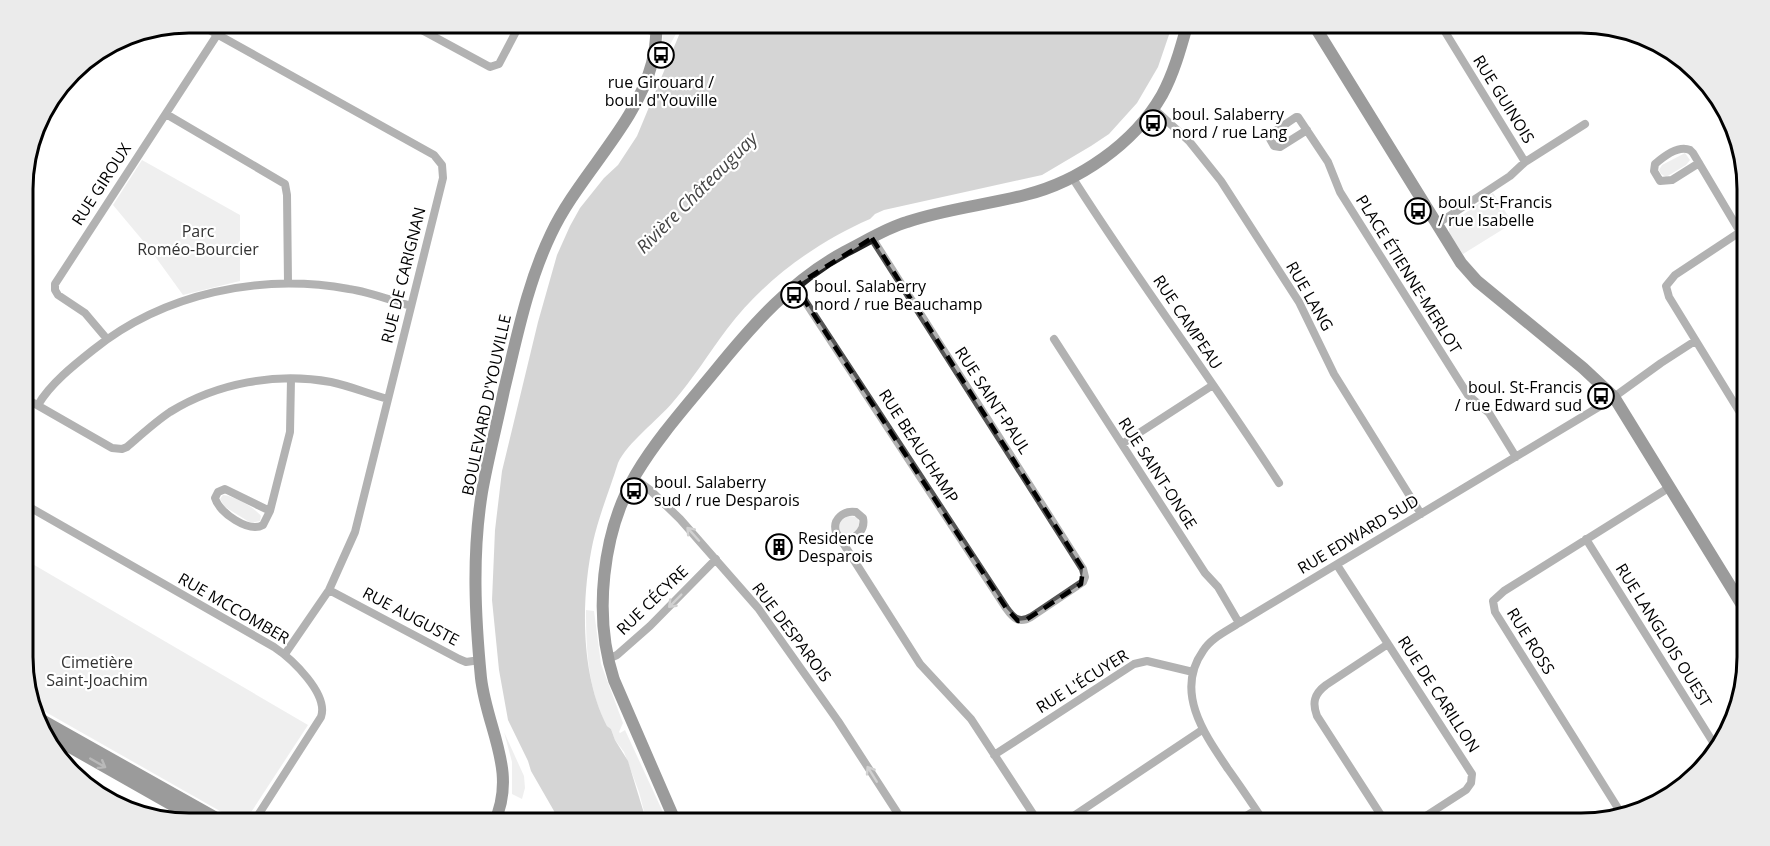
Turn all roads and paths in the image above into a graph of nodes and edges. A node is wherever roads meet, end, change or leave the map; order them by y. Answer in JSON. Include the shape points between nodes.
{"nodes":[{"id":1,"x":214,"y":33,"type":"edge"},
{"id":2,"x":427,"y":33,"type":"edge"},
{"id":3,"x":515,"y":33,"type":"edge"},
{"id":4,"x":656,"y":33,"type":"edge"},
{"id":5,"x":1184,"y":33,"type":"edge"},
{"id":6,"x":1318,"y":33,"type":"edge"},
{"id":7,"x":1446,"y":33,"type":"edge"},
{"id":8,"x":217,"y":35,"type":"junction"},
{"id":9,"x":1153,"y":108,"type":"junction"},
{"id":10,"x":166,"y":114,"type":"junction"},
{"id":11,"x":1585,"y":124,"type":"dead end"},
{"id":12,"x":1307,"y":130,"type":"dead end"},
{"id":13,"x":1525,"y":162,"type":"junction"},
{"id":14,"x":1699,"y":163,"type":"junction"},
{"id":15,"x":1072,"y":177,"type":"junction"},
{"id":16,"x":1737,"y":221,"type":"edge"},
{"id":17,"x":1437,"y":224,"type":"junction"},
{"id":18,"x":1737,"y":234,"type":"edge"},
{"id":19,"x":872,"y":238,"type":"junction"},
{"id":20,"x":288,"y":282,"type":"junction"},
{"id":21,"x":795,"y":286,"type":"junction"},
{"id":22,"x":411,"y":306,"type":"junction"},
{"id":23,"x":107,"y":339,"type":"junction"},
{"id":24,"x":1054,"y":339,"type":"dead end"},
{"id":25,"x":1695,"y":341,"type":"junction"},
{"id":26,"x":291,"y":379,"type":"junction"},
{"id":27,"x":1213,"y":385,"type":"junction"},
{"id":28,"x":1614,"y":398,"type":"junction"},
{"id":29,"x":388,"y":399,"type":"junction"},
{"id":30,"x":33,"y":402,"type":"edge"},
{"id":31,"x":38,"y":405,"type":"junction"},
{"id":32,"x":1737,"y":408,"type":"edge"},
{"id":33,"x":1122,"y":444,"type":"junction"},
{"id":34,"x":1516,"y":457,"type":"junction"},
{"id":35,"x":634,"y":478,"type":"junction"},
{"id":36,"x":1279,"y":483,"type":"dead end"},
{"id":37,"x":1670,"y":487,"type":"junction"},
{"id":38,"x":33,"y":509,"type":"edge"},
{"id":39,"x":270,"y":511,"type":"junction"},
{"id":40,"x":1420,"y":514,"type":"junction"},
{"id":41,"x":1586,"y":539,"type":"junction"},
{"id":42,"x":844,"y":544,"type":"dead end"},
{"id":43,"x":716,"y":560,"type":"junction"},
{"id":44,"x":1336,"y":564,"type":"junction"},
{"id":45,"x":329,"y":590,"type":"junction"},
{"id":46,"x":1737,"y":597,"type":"edge"},
{"id":47,"x":1018,"y":621,"type":"joint"},
{"id":48,"x":1239,"y":623,"type":"junction"},
{"id":49,"x":1388,"y":644,"type":"junction"},
{"id":50,"x":285,"y":654,"type":"junction"},
{"id":51,"x":608,"y":659,"type":"junction"},
{"id":52,"x":480,"y":660,"type":"junction"},
{"id":53,"x":1193,"y":672,"type":"junction"},
{"id":54,"x":48,"y":724,"type":"edge"},
{"id":55,"x":1202,"y":730,"type":"junction"},
{"id":56,"x":57,"y":740,"type":"edge"},
{"id":57,"x":1712,"y":741,"type":"edge"},
{"id":58,"x":994,"y":755,"type":"junction"},
{"id":59,"x":1618,"y":809,"type":"edge"},
{"id":60,"x":1256,"y":810,"type":"junction"},
{"id":61,"x":184,"y":813,"type":"edge"},
{"id":62,"x":206,"y":813,"type":"edge"},
{"id":63,"x":260,"y":813,"type":"edge"},
{"id":64,"x":497,"y":813,"type":"edge"},
{"id":65,"x":672,"y":813,"type":"edge"},
{"id":66,"x":897,"y":813,"type":"edge"},
{"id":67,"x":1032,"y":813,"type":"edge"},
{"id":68,"x":1078,"y":813,"type":"edge"},
{"id":69,"x":1251,"y":813,"type":"edge"},
{"id":70,"x":1258,"y":813,"type":"edge"},
{"id":71,"x":1379,"y":813,"type":"edge"},
{"id":72,"x":1430,"y":813,"type":"edge"}],
"edges":[{"from":1,"to":8,"type":"street","name":"RUE DE CARIGNAN"},
{"from":2,"to":3,"type":"street","via":[[490,67],[499,64]]},
{"from":4,"to":52,"type":"street","name":"BOULEVARD D'YOUVILLE","via":[[652,64],[644,84],[621,127],[563,211],[529,290],[482,492],[475,582]]},
{"from":5,"to":9,"type":"street","via":[[1170,77]]},
{"from":6,"to":17,"type":"street"},
{"from":7,"to":13,"type":"street","name":"RUE GUINOIS"},
{"from":8,"to":10,"type":"street","name":"RUE GIROUX"},
{"from":8,"to":22,"type":"street","name":"RUE DE CARIGNAN","via":[[439,160],[443,178]]},
{"from":9,"to":15,"type":"street","via":[[1119,144]]},
{"from":9,"to":40,"type":"street","name":"RUE LANG","via":[[1193,146],[1227,190],[1299,302],[1334,374]]},
{"from":10,"to":20,"type":"street","via":[[285,184]]},
{"from":10,"to":23,"type":"street","name":"RUE GIROUX","via":[[55,284],[58,296],[85,314]]},
{"from":11,"to":13,"type":"street"},
{"from":12,"to":34,"type":"street","name":"PLACE ÉTIENNE-MERLOT","via":[[1331,167],[1340,192],[1468,395],[1489,413]]},
{"from":13,"to":17,"type":"street"},
{"from":14,"to":14,"type":"street","via":[[1668,181],[1660,181],[1654,171],[1658,161],[1683,147]]},
{"from":14,"to":16,"type":"street"},
{"from":15,"to":19,"type":"street","via":[[1029,194],[906,222]]},
{"from":15,"to":27,"type":"street","name":"RUE CAMPEAU"},
{"from":17,"to":28,"type":"street","via":[[1473,278]]},
{"from":18,"to":25,"type":"street","via":[[1668,282],[1666,291]]},
{"from":19,"to":21,"type":"street","via":[[831,260]]},
{"from":19,"to":47,"type":"street","name":"RUE SAINT-PAUL","via":[[1081,566],[1085,579],[1078,586],[1031,617]]},
{"from":20,"to":22,"type":"street","via":[[352,289]]},
{"from":20,"to":23,"type":"street","via":[[191,298],[150,314]]},
{"from":21,"to":35,"type":"street","via":[[758,320]]},
{"from":21,"to":47,"type":"street","name":"RUE BEAUCHAMP"},
{"from":22,"to":29,"type":"street","name":"RUE DE CARIGNAN"},
{"from":23,"to":31,"type":"street","via":[[76,364]]},
{"from":24,"to":33,"type":"street","name":"RUE SAINT-ONGE"},
{"from":25,"to":28,"type":"street","name":"RUE EDWARD SUD"},
{"from":25,"to":32,"type":"street"},
{"from":26,"to":29,"type":"street","via":[[320,380]]},
{"from":26,"to":31,"type":"street","via":[[228,386],[197,398],[171,412],[122,449],[112,448]]},
{"from":26,"to":39,"type":"street","via":[[290,432]]},
{"from":27,"to":33,"type":"street"},
{"from":27,"to":36,"type":"street","name":"RUE CAMPEAU"},
{"from":28,"to":34,"type":"street","name":"RUE EDWARD SUD"},
{"from":28,"to":37,"type":"street"},
{"from":29,"to":45,"type":"street","name":"RUE DE CARIGNAN","via":[[355,532]]},
{"from":30,"to":31,"type":"street"},
{"from":33,"to":48,"type":"street","name":"RUE SAINT-ONGE"},
{"from":34,"to":40,"type":"street","name":"RUE EDWARD SUD"},
{"from":43,"to":35,"type":"street","name":"RUE DESPAROIS","one_way":true,"via":[[658,497]]},
{"from":35,"to":51,"type":"street","via":[[618,519],[604,574],[602,613]]},
{"from":37,"to":41,"type":"street","name":"RUE ROSS"},
{"from":37,"to":46,"type":"street"},
{"from":38,"to":50,"type":"street","name":"RUE MCCOMBER"},
{"from":39,"to":39,"type":"street","via":[[229,490],[215,495],[222,510],[253,528],[263,525]]},
{"from":40,"to":44,"type":"street","name":"RUE EDWARD SUD"},
{"from":41,"to":57,"type":"street","name":"RUE LANGLOIS OUEST"},
{"from":41,"to":59,"type":"street","name":"RUE ROSS","via":[[1495,597],[1492,604]]},
{"from":42,"to":58,"type":"street","via":[[923,668],[971,719]]},
{"from":43,"to":51,"type":"street","name":"RUE CÉCYRE","one_way":true,"via":[[650,626],[617,656]]},
{"from":66,"to":43,"type":"street","name":"RUE DESPAROIS","one_way":true,"via":[[813,684],[758,608]]},
{"from":44,"to":48,"type":"street","name":"RUE EDWARD SUD"},
{"from":44,"to":49,"type":"street","name":"RUE DE CARILLON"},
{"from":45,"to":50,"type":"street","name":"RUE DE CARIGNAN"},
{"from":45,"to":52,"type":"street","name":"RUE AUGUSTE","via":[[459,659]]},
{"from":48,"to":53,"type":"street","name":"RUE EDWARD SUD","via":[[1208,644]]},
{"from":49,"to":71,"type":"street","via":[[1326,685],[1314,701],[1317,717]]},
{"from":49,"to":72,"type":"street","name":"RUE DE CARILLON","via":[[1472,774],[1472,783],[1466,790]]},
{"from":50,"to":63,"type":"street","name":"RUE MCCOMBER","via":[[319,696],[322,714]]},
{"from":51,"to":65,"type":"street"},
{"from":52,"to":64,"type":"street","name":"BOULEVARD D'YOUVILLE","via":[[487,711],[503,767],[503,795]]},
{"from":53,"to":55,"type":"street","name":"RUE EDWARD SUD","via":[[1193,702]]},
{"from":53,"to":58,"type":"street","name":"RUE L'ÉCUYER","via":[[1147,661],[1134,664]]},
{"from":54,"to":62,"type":"street"},
{"from":55,"to":60,"type":"street","name":"RUE EDWARD SUD"},
{"from":55,"to":68,"type":"street"},
{"from":56,"to":61,"type":"street","one_way":true},
{"from":58,"to":67,"type":"street"},
{"from":60,"to":69,"type":"street"},
{"from":60,"to":70,"type":"street","name":"RUE EDWARD SUD"}]}
